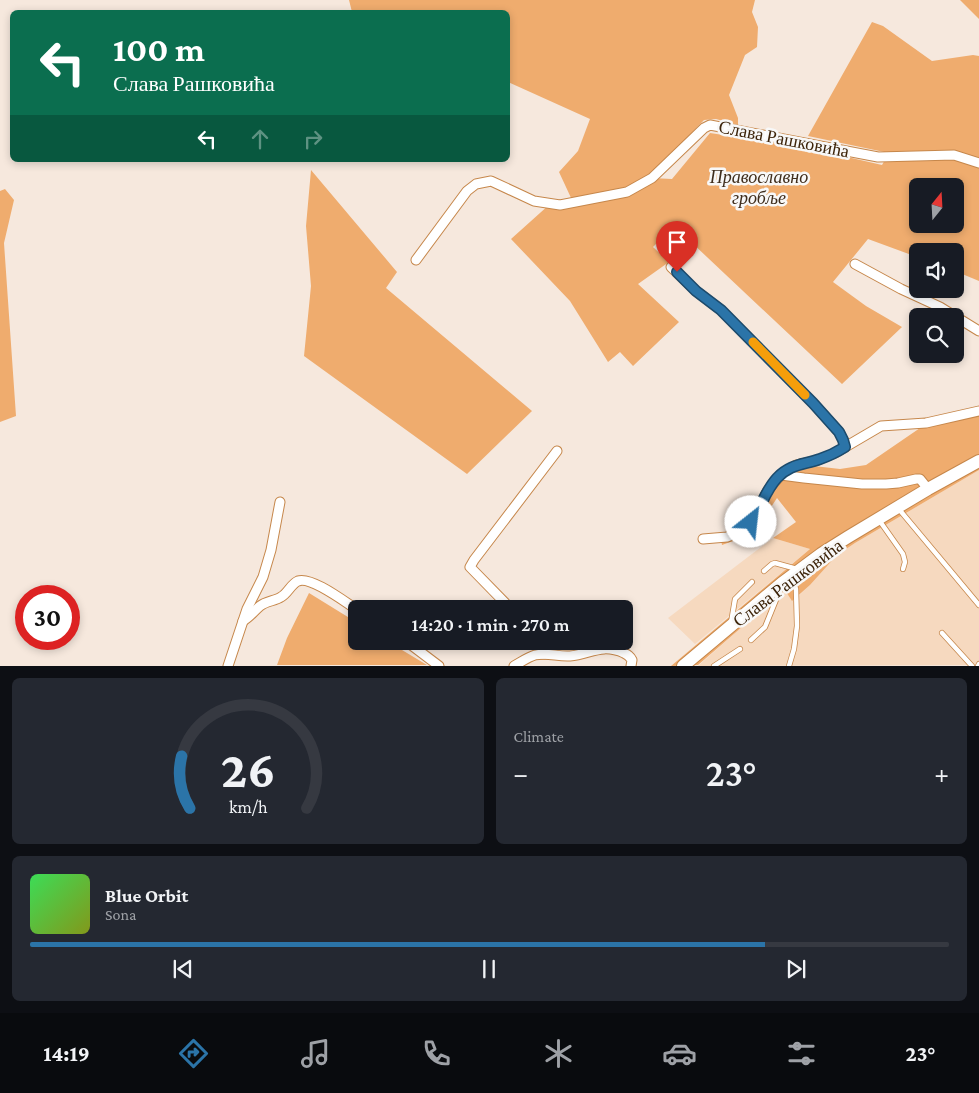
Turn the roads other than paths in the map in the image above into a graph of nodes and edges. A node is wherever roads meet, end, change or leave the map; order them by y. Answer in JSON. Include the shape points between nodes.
{"nodes":[{"id":1,"x":979,"y":163,"type":"edge"},
{"id":2,"x":416,"y":260,"type":"dead end"},
{"id":3,"x":855,"y":264,"type":"dead end"},
{"id":4,"x":671,"y":267,"type":"dead end"},
{"id":5,"x":979,"y":331,"type":"edge"},
{"id":6,"x":979,"y":411,"type":"edge"},
{"id":7,"x":845,"y":447,"type":"junction"},
{"id":8,"x":557,"y":451,"type":"dead end"},
{"id":9,"x":979,"y":461,"type":"edge"},
{"id":10,"x":781,"y":474,"type":"junction"},
{"id":11,"x":928,"y":489,"type":"junction"},
{"id":12,"x":280,"y":502,"type":"dead end"},
{"id":13,"x":897,"y":507,"type":"junction"},
{"id":14,"x":878,"y":519,"type":"junction"},
{"id":15,"x":703,"y":539,"type":"dead end"},
{"id":16,"x":903,"y":568,"type":"dead end"},
{"id":17,"x":764,"y":571,"type":"dead end"},
{"id":18,"x":792,"y":576,"type":"junction"},
{"id":19,"x":752,"y":582,"type":"dead end"},
{"id":20,"x":502,"y":600,"type":"edge"},
{"id":21,"x":348,"y":604,"type":"edge"},
{"id":22,"x":979,"y":605,"type":"edge"},
{"id":23,"x":243,"y":622,"type":"junction"},
{"id":24,"x":730,"y":627,"type":"junction"},
{"id":25,"x":942,"y":634,"type":"dead end"},
{"id":26,"x":751,"y":640,"type":"dead end"},
{"id":27,"x":740,"y":649,"type":"dead end"},
{"id":28,"x":418,"y":650,"type":"edge"},
{"id":29,"x":546,"y":650,"type":"edge"},
{"id":30,"x":547,"y":654,"type":"junction"},
{"id":31,"x":228,"y":666,"type":"edge"},
{"id":32,"x":439,"y":666,"type":"edge"},
{"id":33,"x":514,"y":666,"type":"edge"},
{"id":34,"x":631,"y":666,"type":"edge"},
{"id":35,"x":683,"y":666,"type":"edge"},
{"id":36,"x":714,"y":666,"type":"edge"},
{"id":37,"x":789,"y":666,"type":"edge"},
{"id":38,"x":972,"y":666,"type":"edge"}],
"edges":[{"from":1,"to":2,"type":"street","name":"Слава Рашковића","via":[[954,155],[878,157],[710,125],[652,178],[626,192],[560,205],[534,201],[491,181],[476,184],[466,191]]},
{"from":3,"to":5,"type":"street","via":[[940,307]]},
{"from":4,"to":7,"type":"street","via":[[721,310],[813,403],[839,432]]},
{"from":6,"to":7,"type":"street","via":[[918,424],[881,426]]},
{"from":7,"to":10,"type":"street"},
{"from":8,"to":20,"type":"street","via":[[470,567]]},
{"from":9,"to":11,"type":"main road","name":"Слава Рашковића"},
{"from":10,"to":11,"type":"street","via":[[862,484],[920,479]]},
{"from":10,"to":15,"type":"street","via":[[747,527],[727,537]]},
{"from":11,"to":13,"type":"main road","name":"Слава Рашковића"},
{"from":12,"to":23,"type":"street","via":[[263,577]]},
{"from":13,"to":14,"type":"main road","name":"Слава Рашковића"},
{"from":13,"to":22,"type":"lane"},
{"from":14,"to":16,"type":"lane","via":[[902,554]]},
{"from":14,"to":18,"type":"main road","name":"Слава Рашковића"},
{"from":17,"to":18,"type":"lane","via":[[775,563]]},
{"from":18,"to":24,"type":"main road","name":"Слава Рашковића"},
{"from":18,"to":26,"type":"lane","via":[[765,626]]},
{"from":18,"to":37,"type":"lane","via":[[796,589],[797,626]]},
{"from":19,"to":24,"type":"lane","via":[[734,599]]},
{"from":21,"to":23,"type":"street","via":[[319,586],[300,580],[282,597],[259,606]]},
{"from":23,"to":31,"type":"street"},
{"from":24,"to":35,"type":"main road","name":"Слава Рашковића"},
{"from":25,"to":38,"type":"lane"},
{"from":27,"to":36,"type":"lane"},
{"from":28,"to":32,"type":"street"},
{"from":29,"to":30,"type":"street"},
{"from":30,"to":33,"type":"street","via":[[533,655]]},
{"from":30,"to":34,"type":"street","via":[[570,656],[613,649],[630,656]]}]}
